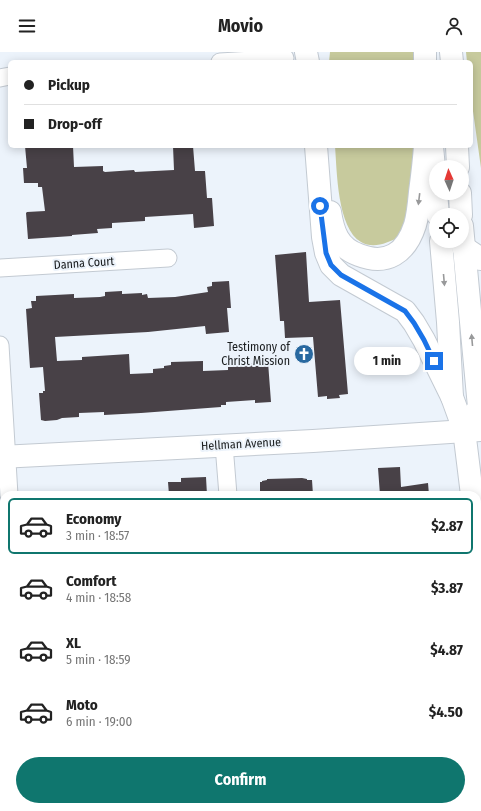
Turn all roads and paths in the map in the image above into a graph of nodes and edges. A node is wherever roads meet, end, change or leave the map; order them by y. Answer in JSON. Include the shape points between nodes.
{"nodes":[{"id":1,"x":285,"y":58,"type":"dead end"},
{"id":2,"x":252,"y":60,"type":"edge"},
{"id":3,"x":316,"y":148,"type":"edge"},
{"id":4,"x":325,"y":148,"type":"edge"},
{"id":5,"x":426,"y":148,"type":"edge"},
{"id":6,"x":432,"y":148,"type":"edge"},
{"id":7,"x":457,"y":148,"type":"edge"},
{"id":8,"x":433,"y":160,"type":"edge"},
{"id":9,"x":458,"y":160,"type":"edge"},
{"id":10,"x":469,"y":244,"type":"edge"},
{"id":11,"x":442,"y":248,"type":"edge"},
{"id":12,"x":464,"y":248,"type":"edge"},
{"id":13,"x":168,"y":258,"type":"dead end"},
{"id":14,"x":481,"y":259,"type":"edge"},
{"id":15,"x":0,"y":268,"type":"edge"},
{"id":16,"x":0,"y":345,"type":"edge"},
{"id":17,"x":452,"y":397,"type":"junction"},
{"id":18,"x":480,"y":404,"type":"edge"},
{"id":19,"x":473,"y":430,"type":"edge"},
{"id":20,"x":224,"y":445,"type":"junction"},
{"id":21,"x":3,"y":457,"type":"edge"},
{"id":22,"x":8,"y":491,"type":"edge"},
{"id":23,"x":228,"y":491,"type":"edge"},
{"id":24,"x":472,"y":491,"type":"edge"}],
"edges":[{"from":1,"to":2,"type":"street"},
{"from":3,"to":17,"type":"main road","via":[[323,237],[331,265],[341,275],[405,311],[424,340]]},
{"from":5,"to":4,"type":"main road","one_way":true,"via":[[415,225],[402,248],[393,256],[380,259],[366,258],[353,253],[342,245],[335,234],[330,213]]},
{"from":6,"to":8,"type":"main road"},
{"from":7,"to":9,"type":"main road"},
{"from":10,"to":14,"type":"main road"},
{"from":11,"to":17,"type":"main road","one_way":true},
{"from":18,"to":12,"type":"main road","one_way":true},
{"from":13,"to":15,"type":"street","name":"Danna Court"},
{"from":16,"to":21,"type":"street"},
{"from":17,"to":19,"type":"main road"},
{"from":18,"to":19,"type":"main road"},
{"from":19,"to":20,"type":"main road","name":"Hellman Avenue"},
{"from":19,"to":24,"type":"main road"},
{"from":20,"to":21,"type":"main road","name":"Hellman Avenue"},
{"from":20,"to":23,"type":"street"},
{"from":21,"to":22,"type":"street"}]}
